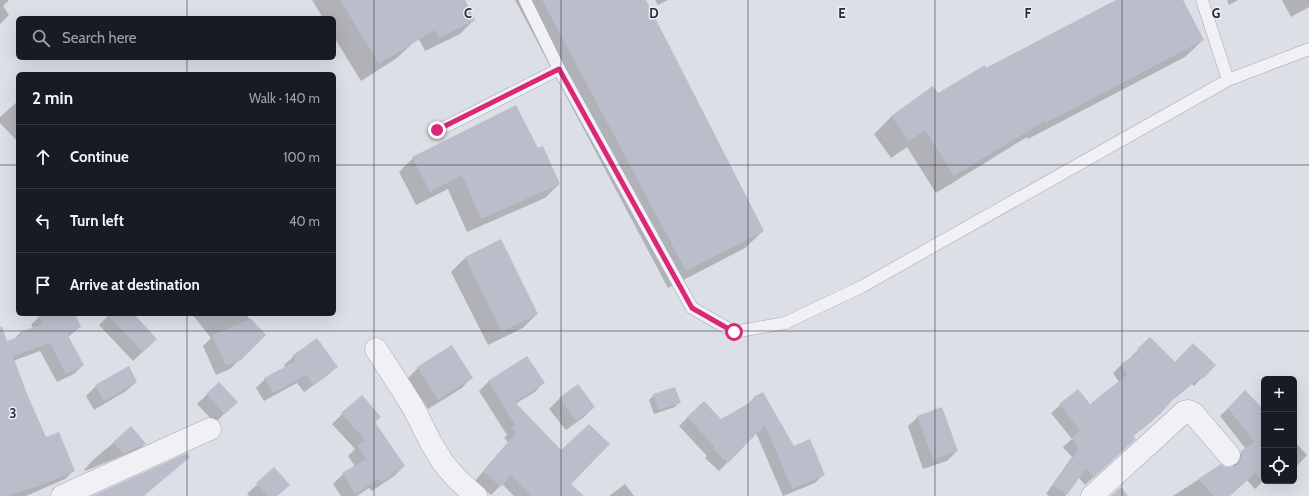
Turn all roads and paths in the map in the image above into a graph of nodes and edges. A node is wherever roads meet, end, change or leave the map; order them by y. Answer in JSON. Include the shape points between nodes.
{"nodes":[{"id":1,"x":525,"y":0,"type":"edge"},
{"id":2,"x":1202,"y":0,"type":"edge"},
{"id":3,"x":1309,"y":49,"type":"edge"},
{"id":4,"x":559,"y":69,"type":"junction"},
{"id":5,"x":1228,"y":80,"type":"junction"},
{"id":6,"x":437,"y":130,"type":"dead end"},
{"id":7,"x":376,"y":349,"type":"dead end"},
{"id":8,"x":210,"y":429,"type":"dead end"},
{"id":9,"x":1229,"y":455,"type":"dead end"},
{"id":10,"x":62,"y":496,"type":"edge"},
{"id":11,"x":476,"y":496,"type":"edge"},
{"id":12,"x":1092,"y":496,"type":"edge"}],
"edges":[{"from":1,"to":4,"type":"lane"},
{"from":2,"to":5,"type":"lane"},
{"from":3,"to":5,"type":"lane"},
{"from":4,"to":5,"type":"lane","via":[[692,308],[734,332],[785,323],[860,287]]},
{"from":4,"to":6,"type":"lane"},
{"from":7,"to":11,"type":"street","via":[[413,407],[444,464]]},
{"from":8,"to":10,"type":"street"},
{"from":9,"to":12,"type":"street","via":[[1193,413],[1184,412]]}]}
